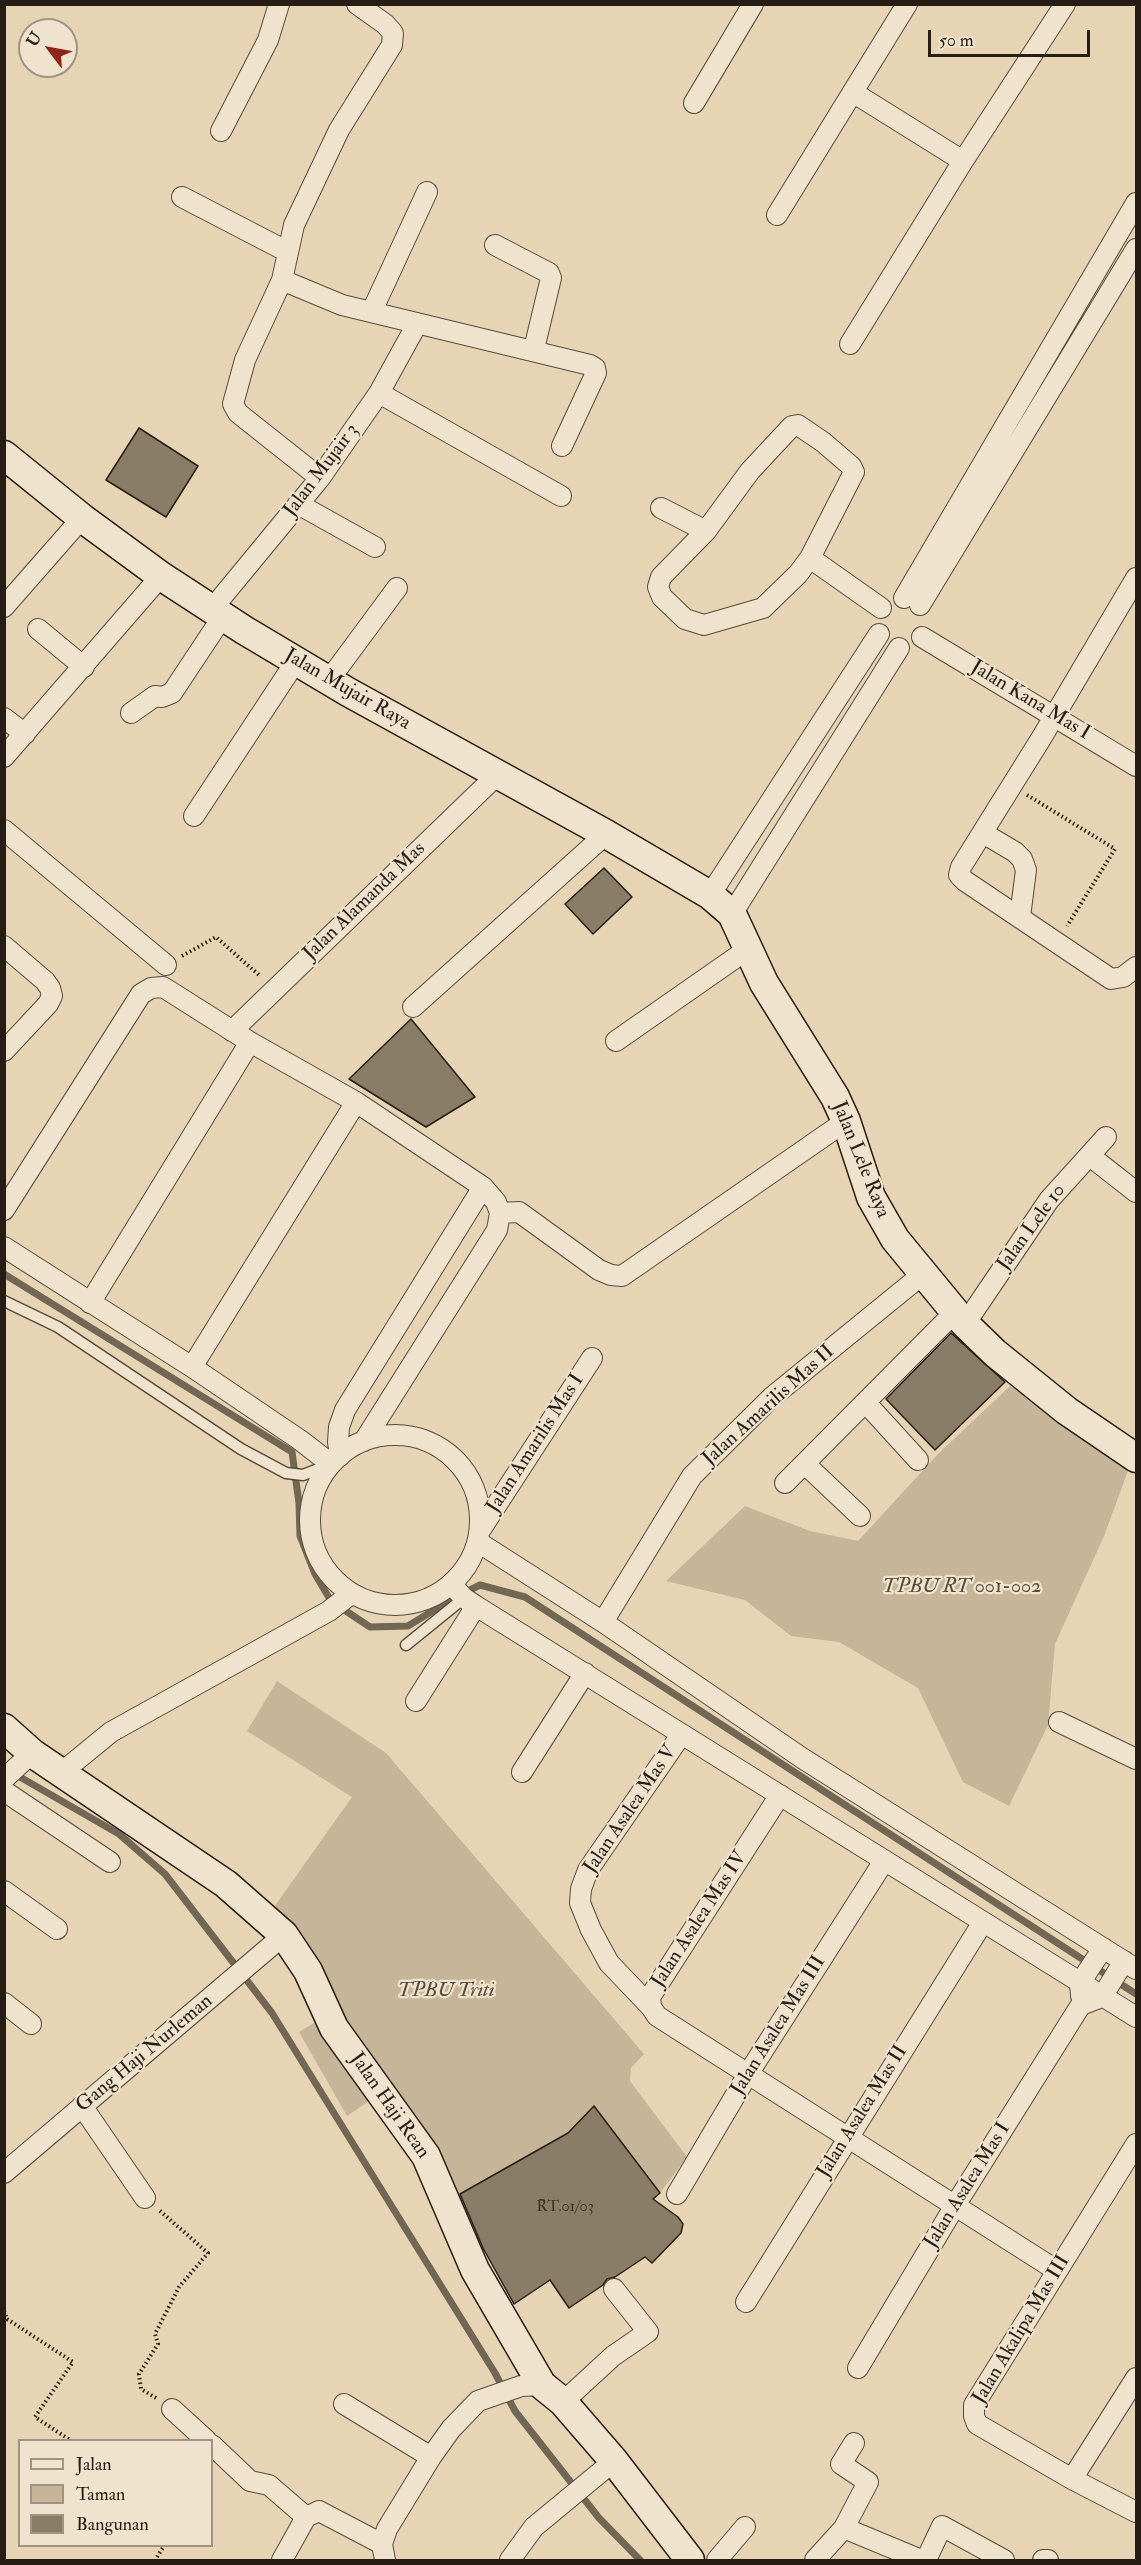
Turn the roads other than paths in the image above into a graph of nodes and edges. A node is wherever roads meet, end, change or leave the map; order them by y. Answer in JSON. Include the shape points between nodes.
{"nodes":[{"id":1,"x":279,"y":4,"type":"edge"},
{"id":2,"x":357,"y":4,"type":"edge"},
{"id":3,"x":753,"y":4,"type":"edge"},
{"id":4,"x":907,"y":4,"type":"edge"},
{"id":5,"x":1065,"y":4,"type":"edge"},
{"id":6,"x":854,"y":93,"type":"junction"},
{"id":7,"x":693,"y":103,"type":"dead end"},
{"id":8,"x":221,"y":131,"type":"dead end"},
{"id":9,"x":963,"y":161,"type":"junction"},
{"id":10,"x":427,"y":192,"type":"dead end"},
{"id":11,"x":182,"y":197,"type":"dead end"},
{"id":12,"x":1137,"y":203,"type":"edge"},
{"id":13,"x":777,"y":215,"type":"dead end"},
{"id":14,"x":495,"y":245,"type":"dead end"},
{"id":15,"x":1137,"y":249,"type":"edge"},
{"id":16,"x":288,"y":252,"type":"junction"},
{"id":17,"x":282,"y":280,"type":"junction"},
{"id":18,"x":372,"y":311,"type":"junction"},
{"id":19,"x":417,"y":324,"type":"junction"},
{"id":20,"x":850,"y":344,"type":"dead end"},
{"id":21,"x":534,"y":349,"type":"junction"},
{"id":22,"x":380,"y":393,"type":"junction"},
{"id":23,"x":562,"y":446,"type":"dead end"},
{"id":24,"x":4,"y":455,"type":"edge"},
{"id":25,"x":320,"y":478,"type":"junction"},
{"id":26,"x":561,"y":496,"type":"dead end"},
{"id":27,"x":298,"y":504,"type":"junction"},
{"id":28,"x":661,"y":508,"type":"dead end"},
{"id":29,"x":82,"y":518,"type":"junction"},
{"id":30,"x":706,"y":531,"type":"junction"},
{"id":31,"x":375,"y":547,"type":"dead end"},
{"id":32,"x":810,"y":558,"type":"junction"},
{"id":33,"x":161,"y":576,"type":"junction"},
{"id":34,"x":1137,"y":578,"type":"edge"},
{"id":35,"x":397,"y":588,"type":"dead end"},
{"id":36,"x":912,"y":601,"type":"junction"},
{"id":37,"x":4,"y":607,"type":"edge"},
{"id":38,"x":881,"y":608,"type":"junction"},
{"id":39,"x":218,"y":613,"type":"junction"},
{"id":40,"x":38,"y":629,"type":"dead end"},
{"id":41,"x":879,"y":634,"type":"junction"},
{"id":42,"x":922,"y":638,"type":"junction"},
{"id":43,"x":899,"y":648,"type":"junction"},
{"id":44,"x":296,"y":661,"type":"junction"},
{"id":45,"x":84,"y":667,"type":"junction"},
{"id":46,"x":329,"y":680,"type":"junction"},
{"id":47,"x":131,"y":713,"type":"dead end"},
{"id":48,"x":1055,"y":715,"type":"junction"},
{"id":49,"x":4,"y":718,"type":"edge"},
{"id":50,"x":25,"y":734,"type":"junction"},
{"id":51,"x":4,"y":758,"type":"edge"},
{"id":52,"x":1137,"y":766,"type":"edge"},
{"id":53,"x":498,"y":774,"type":"junction"},
{"id":54,"x":194,"y":816,"type":"dead end"},
{"id":55,"x":4,"y":830,"type":"edge"},
{"id":56,"x":983,"y":833,"type":"junction"},
{"id":57,"x":606,"y":834,"type":"junction"},
{"id":58,"x":710,"y":895,"type":"junction"},
{"id":59,"x":732,"y":914,"type":"junction"},
{"id":60,"x":1020,"y":917,"type":"junction"},
{"id":61,"x":4,"y":946,"type":"edge"},
{"id":62,"x":748,"y":949,"type":"junction"},
{"id":63,"x":166,"y":965,"type":"road end"},
{"id":64,"x":1137,"y":967,"type":"edge"},
{"id":65,"x":413,"y":1007,"type":"dead end"},
{"id":66,"x":232,"y":1031,"type":"junction"},
{"id":67,"x":616,"y":1041,"type":"dead end"},
{"id":68,"x":250,"y":1042,"type":"junction"},
{"id":69,"x":4,"y":1051,"type":"edge"},
{"id":70,"x":356,"y":1102,"type":"junction"},
{"id":71,"x":846,"y":1121,"type":"junction"},
{"id":72,"x":1106,"y":1137,"type":"dead end"},
{"id":73,"x":1090,"y":1156,"type":"junction"},
{"id":74,"x":483,"y":1187,"type":"junction"},
{"id":75,"x":1137,"y":1192,"type":"edge"},
{"id":76,"x":4,"y":1210,"type":"edge"},
{"id":77,"x":500,"y":1213,"type":"junction"},
{"id":78,"x":4,"y":1247,"type":"edge"},
{"id":79,"x":923,"y":1274,"type":"junction"},
{"id":80,"x":4,"y":1301,"type":"edge"},
{"id":81,"x":90,"y":1303,"type":"junction"},
{"id":82,"x":960,"y":1318,"type":"junction"},
{"id":83,"x":592,"y":1358,"type":"dead end"},
{"id":84,"x":192,"y":1367,"type":"junction"},
{"id":85,"x":866,"y":1402,"type":"junction"},
{"id":86,"x":364,"y":1441,"type":"junction"},
{"id":87,"x":1137,"y":1458,"type":"edge"},
{"id":88,"x":335,"y":1460,"type":"junction"},
{"id":89,"x":918,"y":1460,"type":"dead end"},
{"id":90,"x":805,"y":1464,"type":"junction"},
{"id":91,"x":785,"y":1483,"type":"dead end"},
{"id":92,"x":860,"y":1516,"type":"dead end"},
{"id":93,"x":480,"y":1536,"type":"junction"},
{"id":94,"x":351,"y":1594,"type":"junction"},
{"id":95,"x":464,"y":1596,"type":"junction"},
{"id":96,"x":603,"y":1622,"type":"junction"},
{"id":97,"x":406,"y":1645,"type":"dead end"},
{"id":98,"x":585,"y":1673,"type":"junction"},
{"id":99,"x":416,"y":1701,"type":"dead end"},
{"id":100,"x":1059,"y":1722,"type":"dead end"},
{"id":101,"x":4,"y":1728,"type":"edge"},
{"id":102,"x":681,"y":1735,"type":"junction"},
{"id":103,"x":1137,"y":1758,"type":"edge"},
{"id":104,"x":522,"y":1772,"type":"dead end"},
{"id":105,"x":13,"y":1773,"type":"edge"},
{"id":106,"x":61,"y":1773,"type":"junction"},
{"id":107,"x":780,"y":1795,"type":"junction"},
{"id":108,"x":884,"y":1861,"type":"junction"},
{"id":109,"x":110,"y":1862,"type":"dead end"},
{"id":110,"x":4,"y":1891,"type":"edge"},
{"id":111,"x":983,"y":1922,"type":"junction"},
{"id":112,"x":57,"y":1929,"type":"dead end"},
{"id":113,"x":284,"y":1935,"type":"junction"},
{"id":114,"x":1103,"y":1948,"type":"junction"},
{"id":115,"x":1130,"y":1965,"type":"edge"},
{"id":116,"x":1080,"y":1983,"type":"junction"},
{"id":117,"x":1102,"y":1997,"type":"junction"},
{"id":118,"x":4,"y":2003,"type":"edge"},
{"id":119,"x":1081,"y":2005,"type":"junction"},
{"id":120,"x":651,"y":2007,"type":"junction"},
{"id":121,"x":1137,"y":2017,"type":"edge"},
{"id":122,"x":31,"y":2024,"type":"dead end"},
{"id":123,"x":748,"y":2074,"type":"junction"},
{"id":124,"x":82,"y":2106,"type":"junction"},
{"id":125,"x":847,"y":2137,"type":"junction"},
{"id":126,"x":1137,"y":2144,"type":"edge"},
{"id":127,"x":4,"y":2173,"type":"edge"},
{"id":128,"x":677,"y":2194,"type":"dead end"},
{"id":129,"x":145,"y":2198,"type":"road end"},
{"id":130,"x":956,"y":2204,"type":"junction"},
{"id":131,"x":1056,"y":2270,"type":"junction"},
{"id":132,"x":614,"y":2289,"type":"dead end"},
{"id":133,"x":746,"y":2302,"type":"dead end"},
{"id":134,"x":858,"y":2368,"type":"dead end"},
{"id":135,"x":1137,"y":2378,"type":"edge"},
{"id":136,"x":542,"y":2391,"type":"junction"},
{"id":137,"x":344,"y":2404,"type":"dead end"},
{"id":138,"x":172,"y":2409,"type":"road end"},
{"id":139,"x":205,"y":2439,"type":"edge"},
{"id":140,"x":854,"y":2443,"type":"dead end"},
{"id":141,"x":213,"y":2446,"type":"edge"},
{"id":142,"x":431,"y":2457,"type":"junction"},
{"id":143,"x":614,"y":2461,"type":"junction"},
{"id":144,"x":1072,"y":2479,"type":"junction"},
{"id":145,"x":1137,"y":2512,"type":"edge"},
{"id":146,"x":306,"y":2517,"type":"junction"},
{"id":147,"x":745,"y":2527,"type":"dead end"},
{"id":148,"x":844,"y":2528,"type":"junction"},
{"id":149,"x":384,"y":2552,"type":"edge"},
{"id":150,"x":282,"y":2560,"type":"edge"},
{"id":151,"x":510,"y":2560,"type":"edge"},
{"id":152,"x":690,"y":2560,"type":"edge"},
{"id":153,"x":717,"y":2560,"type":"edge"},
{"id":154,"x":815,"y":2560,"type":"edge"},
{"id":155,"x":921,"y":2560,"type":"edge"},
{"id":156,"x":926,"y":2560,"type":"edge"},
{"id":157,"x":1004,"y":2560,"type":"edge"}],
"edges":[{"from":1,"to":8,"type":"street","via":[[268,40]]},
{"from":2,"to":16,"type":"street","via":[[393,33],[392,45],[339,130],[294,225]]},
{"from":3,"to":7,"type":"street"},
{"from":4,"to":6,"type":"street"},
{"from":5,"to":9,"type":"street"},
{"from":6,"to":9,"type":"street"},
{"from":6,"to":13,"type":"street"},
{"from":9,"to":20,"type":"street"},
{"from":10,"to":18,"type":"street"},
{"from":11,"to":16,"type":"street"},
{"from":12,"to":36,"type":"street"},
{"from":14,"to":21,"type":"street","via":[[549,273],[551,279]]},
{"from":15,"to":36,"type":"street"},
{"from":16,"to":17,"type":"street"},
{"from":17,"to":18,"type":"street","via":[[342,305]]},
{"from":17,"to":25,"type":"street","via":[[245,360],[232,404],[238,413]]},
{"from":18,"to":19,"type":"street"},
{"from":19,"to":21,"type":"street"},
{"from":19,"to":22,"type":"street","name":"Jalan Mujair 3"},
{"from":21,"to":23,"type":"street","via":[[595,368],[584,403]]},
{"from":22,"to":25,"type":"street","name":"Jalan Mujair 3"},
{"from":22,"to":26,"type":"street"},
{"from":24,"to":29,"type":"street","name":"Jalan Mujair Raya"},
{"from":25,"to":27,"type":"street","name":"Jalan Mujair 3"},
{"from":27,"to":31,"type":"street"},
{"from":27,"to":39,"type":"street","name":"Jalan Mujair 3"},
{"from":28,"to":30,"type":"street"},
{"from":29,"to":33,"type":"street","name":"Jalan Mujair Raya"},
{"from":29,"to":37,"type":"street"},
{"from":30,"to":32,"type":"street","via":[[661,577],[658,588],[685,619],[704,625],[763,608]]},
{"from":30,"to":32,"type":"street","via":[[750,471],[786,431],[798,425],[823,442],[854,472]]},
{"from":32,"to":38,"type":"street"},
{"from":33,"to":39,"type":"street","name":"Jalan Mujair Raya"},
{"from":33,"to":45,"type":"street"},
{"from":34,"to":48,"type":"street"},
{"from":35,"to":46,"type":"street"},
{"from":36,"to":38,"type":"street","via":[[888,601]]},
{"from":36,"to":42,"type":"street","via":[[927,621]]},
{"from":38,"to":41,"type":"street","via":[[877,616]]},
{"from":39,"to":44,"type":"street","name":"Jalan Mujair Raya"},
{"from":39,"to":47,"type":"street","name":"Jalan Mujair 3","via":[[172,693],[155,696]]},
{"from":40,"to":45,"type":"street"},
{"from":41,"to":43,"type":"street"},
{"from":41,"to":58,"type":"street"},
{"from":42,"to":43,"type":"street"},
{"from":42,"to":48,"type":"street","name":"Jalan Kana Mas I"},
{"from":43,"to":59,"type":"street"},
{"from":44,"to":46,"type":"street","name":"Jalan Mujair Raya"},
{"from":44,"to":54,"type":"street"},
{"from":45,"to":50,"type":"street"},
{"from":46,"to":53,"type":"street","name":"Jalan Mujair Raya"},
{"from":48,"to":52,"type":"street","name":"Jalan Kana Mas I"},
{"from":48,"to":56,"type":"street"},
{"from":49,"to":50,"type":"street"},
{"from":50,"to":51,"type":"street"},
{"from":53,"to":57,"type":"street","name":"Jalan Mujair Raya"},
{"from":53,"to":66,"type":"street","name":"Jalan Alamanda Mas"},
{"from":55,"to":63,"type":"street"},
{"from":56,"to":60,"type":"street","via":[[1022,859],[1026,870]]},
{"from":56,"to":60,"type":"street","via":[[959,875]]},
{"from":57,"to":58,"type":"street","name":"Jalan Mujair Raya"},
{"from":57,"to":65,"type":"street"},
{"from":58,"to":59,"type":"street","name":"Jalan Lele Raya"},
{"from":59,"to":62,"type":"street","name":"Jalan Lele Raya"},
{"from":60,"to":64,"type":"street","via":[[1111,979]]},
{"from":61,"to":69,"type":"street","via":[[45,981],[52,996]]},
{"from":62,"to":67,"type":"street"},
{"from":62,"to":71,"type":"street","name":"Jalan Lele Raya"},
{"from":66,"to":68,"type":"street"},
{"from":66,"to":76,"type":"street","via":[[163,987],[141,994]]},
{"from":68,"to":70,"type":"street"},
{"from":68,"to":81,"type":"street"},
{"from":70,"to":74,"type":"street"},
{"from":70,"to":84,"type":"street"},
{"from":71,"to":77,"type":"street","via":[[622,1276],[599,1270],[519,1212]]},
{"from":71,"to":79,"type":"street","name":"Jalan Lele Raya","via":[[871,1197],[895,1239]]},
{"from":72,"to":73,"type":"street","name":"Jalan Lele 10"},
{"from":73,"to":75,"type":"street"},
{"from":73,"to":82,"type":"street","name":"Jalan Lele 10","via":[[1049,1200]]},
{"from":74,"to":77,"type":"street"},
{"from":74,"to":88,"type":"street","via":[[345,1410]]},
{"from":77,"to":86,"type":"street","via":[[497,1230]]},
{"from":78,"to":81,"type":"street"},
{"from":79,"to":82,"type":"street","name":"Jalan Lele Raya"},
{"from":79,"to":96,"type":"street","name":"Jalan Amarilis Mas II","via":[[772,1397],[692,1476]]},
{"from":80,"to":88,"type":"lane","via":[[58,1327],[241,1449],[286,1473],[303,1474]]},
{"from":81,"to":84,"type":"street"},
{"from":82,"to":85,"type":"street","name":"Jalan Lele 10"},
{"from":82,"to":87,"type":"street","name":"Jalan Lele Raya","via":[[1037,1389]]},
{"from":83,"to":93,"type":"street","name":"Jalan Amarilis Mas I"},
{"from":84,"to":88,"type":"street"},
{"from":85,"to":89,"type":"street"},
{"from":85,"to":90,"type":"street","name":"Jalan Lele 10"},
{"from":86,"to":88,"type":"street"},
{"from":86,"to":93,"type":"street","via":[[385,1435],[407,1435],[448,1452],[474,1486],[480,1508]]},
{"from":88,"to":94,"type":"street","via":[[314,1495],[310,1515],[312,1539],[319,1561],[333,1580]]},
{"from":90,"to":91,"type":"street","name":"Jalan Lele 10"},
{"from":90,"to":92,"type":"street"},
{"from":93,"to":95,"type":"street"},
{"from":93,"to":96,"type":"street"},
{"from":94,"to":95,"type":"street","via":[[371,1603],[392,1606],[434,1597]]},
{"from":94,"to":106,"type":"street","via":[[329,1611],[111,1732]]},
{"from":95,"to":97,"type":"lane"},
{"from":95,"to":98,"type":"street"},
{"from":95,"to":99,"type":"street"},
{"from":96,"to":114,"type":"street","via":[[802,1758]]},
{"from":98,"to":102,"type":"street"},
{"from":98,"to":104,"type":"street"},
{"from":100,"to":103,"type":"street"},
{"from":101,"to":105,"type":"street","name":"Jalan Haji Rean"},
{"from":102,"to":107,"type":"street"},
{"from":102,"to":120,"type":"street","name":"Jalan Asalea Mas V","via":[[588,1870],[581,1889],[580,1902],[609,1963]]},
{"from":105,"to":106,"type":"street","name":"Jalan Haji Rean"},
{"from":105,"to":109,"type":"street"},
{"from":106,"to":113,"type":"street","name":"Jalan Haji Rean","via":[[226,1884]]},
{"from":107,"to":108,"type":"street"},
{"from":107,"to":120,"type":"street","name":"Jalan Asalea Mas IV","via":[[650,1997]]},
{"from":108,"to":111,"type":"street"},
{"from":108,"to":123,"type":"street","name":"Jalan Asalea Mas III"},
{"from":110,"to":112,"type":"street"},
{"from":111,"to":116,"type":"street"},
{"from":111,"to":125,"type":"street","name":"Jalan Asalea Mas II"},
{"from":113,"to":124,"type":"street","name":"Gang Haji Nurleman"},
{"from":113,"to":136,"type":"street","name":"Jalan Haji Rean","via":[[308,1971],[334,2028],[426,2156],[475,2270]]},
{"from":114,"to":115,"type":"street"},
{"from":114,"to":116,"type":"street"},
{"from":115,"to":117,"type":"street"},
{"from":116,"to":117,"type":"street"},
{"from":116,"to":119,"type":"street"},
{"from":117,"to":119,"type":"street"},
{"from":117,"to":121,"type":"street"},
{"from":118,"to":122,"type":"street"},
{"from":119,"to":130,"type":"street","name":"Jalan Asalea Mas I"},
{"from":120,"to":123,"type":"street","name":"Jalan Asalea Mas IV","via":[[657,2016]]},
{"from":123,"to":125,"type":"street","name":"Jalan Asalea Mas IV"},
{"from":123,"to":128,"type":"street","name":"Jalan Asalea Mas III"},
{"from":124,"to":127,"type":"street","name":"Gang Haji Nurleman"},
{"from":124,"to":129,"type":"street"},
{"from":125,"to":130,"type":"street","name":"Jalan Asalea Mas IV"},
{"from":125,"to":133,"type":"street","name":"Jalan Asalea Mas II"},
{"from":126,"to":131,"type":"street","name":"Jalan Akalipa Mas III"},
{"from":130,"to":131,"type":"street","name":"Jalan Asalea Mas IV"},
{"from":130,"to":134,"type":"street","name":"Jalan Asalea Mas I"},
{"from":131,"to":144,"type":"street","name":"Jalan Akalipa Mas III","via":[[974,2405],[974,2416],[977,2424]]},
{"from":132,"to":136,"type":"street","via":[[648,2332],[613,2356]]},
{"from":135,"to":144,"type":"street"},
{"from":136,"to":142,"type":"street","via":[[496,2394],[478,2402]]},
{"from":136,"to":143,"type":"street","name":"Jalan Haji Rean"},
{"from":137,"to":142,"type":"street"},
{"from":138,"to":139,"type":"street"},
{"from":140,"to":148,"type":"street","via":[[841,2464],[868,2482]]},
{"from":141,"to":146,"type":"street","via":[[250,2481],[269,2485]]},
{"from":142,"to":149,"type":"street","via":[[387,2529]]},
{"from":143,"to":151,"type":"street","via":[[534,2527]]},
{"from":143,"to":152,"type":"street","name":"Jalan Haji Rean"},
{"from":144,"to":145,"type":"street","name":"Jalan Akalipa Mas III"},
{"from":146,"to":149,"type":"street","via":[[319,2511]]},
{"from":146,"to":150,"type":"street"},
{"from":147,"to":153,"type":"street"},
{"from":148,"to":154,"type":"street"},
{"from":148,"to":155,"type":"street"},
{"from":156,"to":157,"type":"street","via":[[942,2526]]}]}
